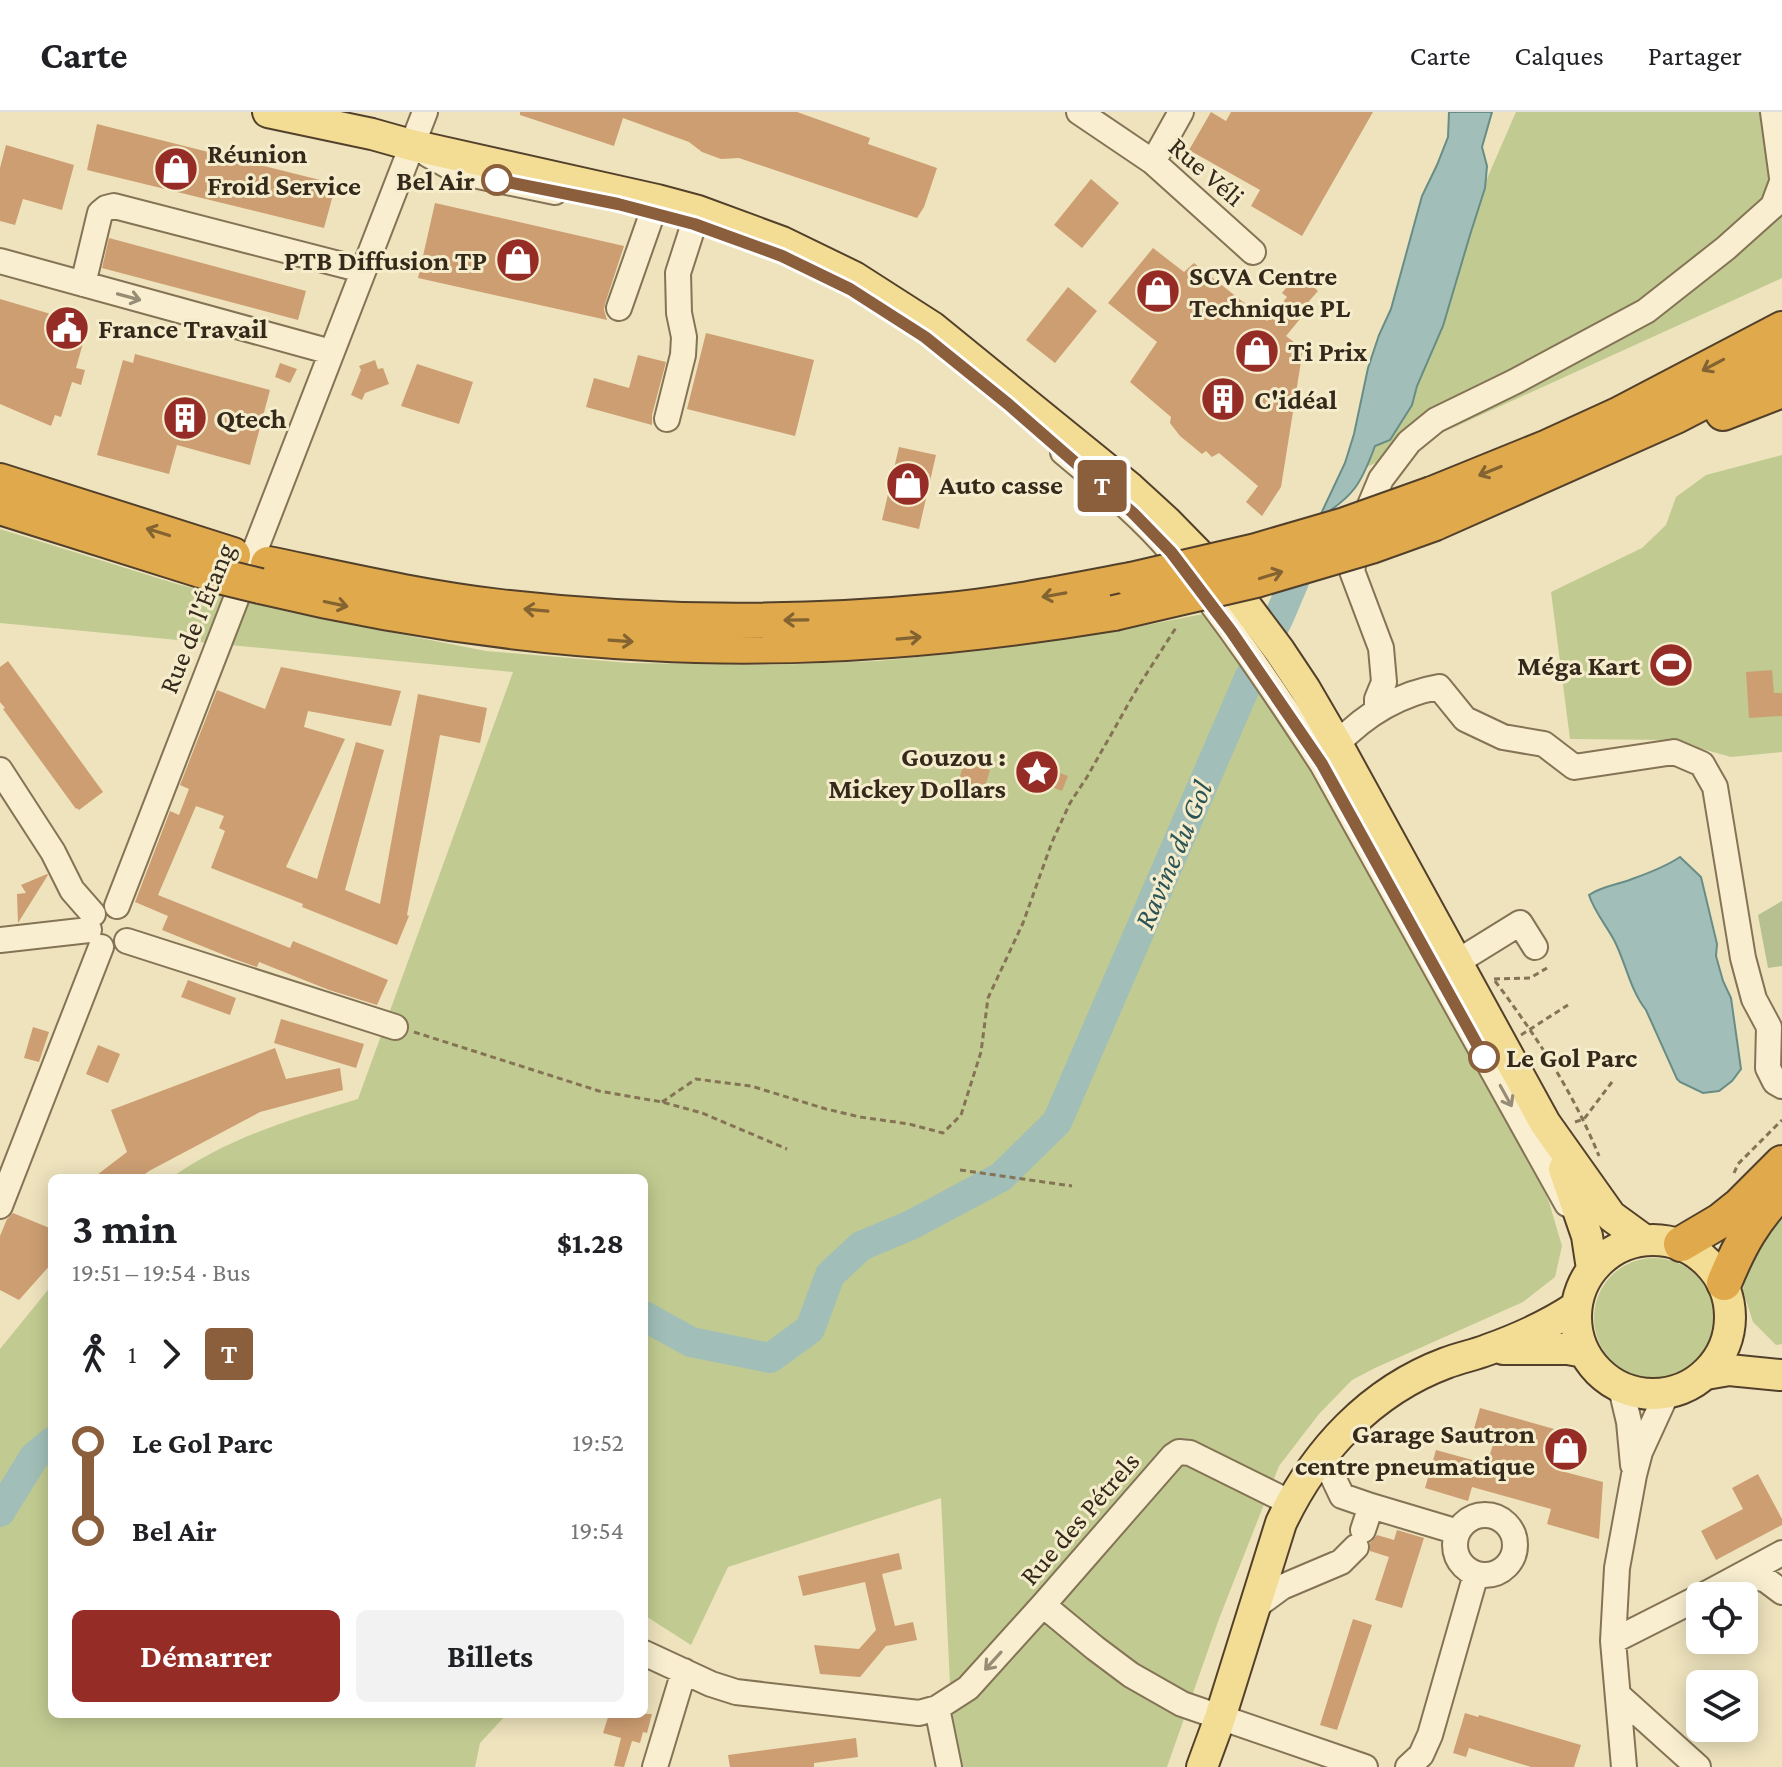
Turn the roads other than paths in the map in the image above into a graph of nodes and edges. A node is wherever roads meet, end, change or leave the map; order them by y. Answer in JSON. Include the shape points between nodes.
{"nodes":[{"id":1,"x":268,"y":112,"type":"edge"},
{"id":2,"x":425,"y":112,"type":"edge"},
{"id":3,"x":1079,"y":112,"type":"edge"},
{"id":4,"x":1181,"y":112,"type":"edge"},
{"id":5,"x":1773,"y":112,"type":"edge"},
{"id":6,"x":411,"y":145,"type":"junction"},
{"id":7,"x":1153,"y":162,"type":"junction"},
{"id":8,"x":1782,"y":180,"type":"edge"},
{"id":9,"x":654,"y":206,"type":"junction"},
{"id":10,"x":696,"y":217,"type":"junction"},
{"id":11,"x":1253,"y":252,"type":"dead end"},
{"id":12,"x":0,"y":261,"type":"edge"},
{"id":13,"x":362,"y":270,"type":"junction"},
{"id":14,"x":83,"y":284,"type":"junction"},
{"id":15,"x":619,"y":308,"type":"dead end"},
{"id":16,"x":1782,"y":329,"type":"edge"},
{"id":17,"x":331,"y":352,"type":"junction"},
{"id":18,"x":1782,"y":361,"type":"edge"},
{"id":19,"x":1782,"y":390,"type":"edge"},
{"id":20,"x":667,"y":419,"type":"dead end"},
{"id":21,"x":0,"y":481,"type":"edge"},
{"id":22,"x":0,"y":507,"type":"edge"},
{"id":23,"x":1434,"y":508,"type":"junction"},
{"id":24,"x":228,"y":566,"type":"junction"},
{"id":25,"x":264,"y":575,"type":"junction"},
{"id":26,"x":1282,"y":680,"type":"junction"},
{"id":27,"x":1377,"y":710,"type":"junction"},
{"id":28,"x":1337,"y":744,"type":"junction"},
{"id":29,"x":0,"y":770,"type":"edge"},
{"id":30,"x":117,"y":906,"type":"junction"},
{"id":31,"x":94,"y":930,"type":"junction"},
{"id":32,"x":0,"y":940,"type":"edge"},
{"id":33,"x":127,"y":941,"type":"junction"},
{"id":34,"x":1541,"y":958,"type":"road end"},
{"id":35,"x":1457,"y":962,"type":"junction"},
{"id":36,"x":395,"y":1027,"type":"road end"},
{"id":37,"x":1782,"y":1086,"type":"edge"},
{"id":38,"x":1559,"y":1123,"type":"junction"},
{"id":39,"x":1782,"y":1163,"type":"edge"},
{"id":40,"x":1782,"y":1190,"type":"edge"},
{"id":41,"x":0,"y":1206,"type":"edge"},
{"id":42,"x":1587,"y":1236,"type":"junction"},
{"id":43,"x":1644,"y":1240,"type":"junction"},
{"id":44,"x":1681,"y":1244,"type":"junction"},
{"id":45,"x":1592,"y":1269,"type":"junction"},
{"id":46,"x":1724,"y":1283,"type":"junction"},
{"id":47,"x":1576,"y":1307,"type":"junction"},
{"id":48,"x":1730,"y":1328,"type":"junction"},
{"id":49,"x":1489,"y":1349,"type":"junction"},
{"id":50,"x":1584,"y":1352,"type":"junction"},
{"id":51,"x":1706,"y":1374,"type":"junction"},
{"id":52,"x":1781,"y":1376,"type":"edge"},
{"id":53,"x":1621,"y":1388,"type":"junction"},
{"id":54,"x":1667,"y":1393,"type":"junction"},
{"id":55,"x":1323,"y":1456,"type":"junction"},
{"id":56,"x":1634,"y":1475,"type":"junction"},
{"id":57,"x":1291,"y":1503,"type":"junction"},
{"id":58,"x":1371,"y":1506,"type":"junction"},
{"id":59,"x":1458,"y":1532,"type":"junction"},
{"id":60,"x":1782,"y":1553,"type":"edge"},
{"id":61,"x":1476,"y":1574,"type":"junction"},
{"id":62,"x":1746,"y":1574,"type":"junction"},
{"id":63,"x":1730,"y":1582,"type":"edge"},
{"id":64,"x":1782,"y":1592,"type":"edge"},
{"id":65,"x":1686,"y":1604,"type":"edge"},
{"id":66,"x":1043,"y":1605,"type":"junction"},
{"id":67,"x":1255,"y":1607,"type":"junction"},
{"id":68,"x":1613,"y":1641,"type":"junction"},
{"id":69,"x":648,"y":1655,"type":"edge"},
{"id":70,"x":684,"y":1671,"type":"junction"},
{"id":71,"x":1618,"y":1695,"type":"junction"},
{"id":72,"x":937,"y":1708,"type":"junction"},
{"id":73,"x":1220,"y":1718,"type":"junction"},
{"id":74,"x":1295,"y":1756,"type":"edge"},
{"id":75,"x":655,"y":1767,"type":"edge"},
{"id":76,"x":949,"y":1767,"type":"edge"},
{"id":77,"x":1202,"y":1767,"type":"edge"},
{"id":78,"x":1365,"y":1767,"type":"edge"},
{"id":79,"x":1408,"y":1767,"type":"edge"},
{"id":80,"x":1624,"y":1767,"type":"edge"},
{"id":81,"x":1698,"y":1767,"type":"edge"}],
"edges":[{"from":1,"to":6,"type":"main road"},
{"from":2,"to":6,"type":"street"},
{"from":3,"to":7,"type":"street","name":"Rue Véli"},
{"from":4,"to":7,"type":"street"},
{"from":5,"to":8,"type":"street"},
{"from":6,"to":9,"type":"main road"},
{"from":6,"to":13,"type":"street","name":"Rue de l'Étang"},
{"from":7,"to":11,"type":"street","name":"Rue Véli"},
{"from":8,"to":27,"type":"street","via":[[1773,206],[1646,311],[1436,420],[1409,442],[1381,479],[1360,529],[1352,571],[1381,648],[1384,682]]},
{"from":9,"to":10,"type":"main road"},
{"from":9,"to":15,"type":"street"},
{"from":10,"to":20,"type":"street","via":[[678,273],[684,346]]},
{"from":10,"to":26,"type":"street","via":[[850,289],[925,337],[1133,513],[1171,552],[1231,631]]},
{"from":10,"to":26,"type":"main road","via":[[782,242],[854,277],[932,327],[1166,521],[1234,590]]},
{"from":12,"to":14,"type":"street"},
{"from":13,"to":14,"type":"street","via":[[114,206],[100,213]]},
{"from":13,"to":17,"type":"street","name":"Rue de l'Étang"},
{"from":14,"to":17,"type":"street","one_way":true},
{"from":16,"to":23,"type":"highway","one_way":true},
{"from":17,"to":30,"type":"street","name":"Rue de l'Étang"},
{"from":18,"to":23,"type":"highway","via":[[1676,416]]},
{"from":19,"to":23,"type":"highway","via":[[1560,483]]},
{"from":24,"to":21,"type":"highway","one_way":true},
{"from":22,"to":24,"type":"highway"},
{"from":23,"to":25,"type":"highway","one_way":true,"bridge":true,"via":[[1048,596],[826,620],[647,619],[500,607]]},
{"from":25,"to":23,"type":"highway","one_way":true,"bridge":true,"via":[[340,605],[521,633],[651,644],[851,642],[1114,613],[1371,546]]},
{"from":24,"to":25,"type":"highway"},
{"from":26,"to":28,"type":"main road"},
{"from":26,"to":42,"type":"street","one_way":true,"via":[[1322,764]]},
{"from":27,"to":28,"type":"street"},
{"from":27,"to":37,"type":"street","via":[[1439,687],[1465,719],[1503,737],[1544,744],[1574,767],[1674,752],[1702,764],[1715,787],[1743,958],[1754,999],[1769,1027],[1768,1068]]},
{"from":28,"to":35,"type":"main road"},
{"from":29,"to":31,"type":"street","via":[[53,852]]},
{"from":30,"to":31,"type":"street","via":[[99,908]]},
{"from":30,"to":33,"type":"street","via":[[132,923]]},
{"from":31,"to":32,"type":"street"},
{"from":31,"to":33,"type":"street","via":[[111,949]]},
{"from":31,"to":41,"type":"street"},
{"from":33,"to":36,"type":"street"},
{"from":34,"to":35,"type":"street","via":[[1520,923]]},
{"from":35,"to":38,"type":"main road"},
{"from":38,"to":42,"type":"main road","via":[[1569,1181]]},
{"from":38,"to":43,"type":"main road","via":[[1611,1216]]},
{"from":39,"to":44,"type":"highway","via":[[1740,1205]]},
{"from":40,"to":46,"type":"highway","via":[[1739,1245]]},
{"from":42,"to":45,"type":"main road"},
{"from":43,"to":44,"type":"main road"},
{"from":43,"to":45,"type":"main road","via":[[1606,1255]]},
{"from":44,"to":46,"type":"main road","via":[[1706,1259]]},
{"from":45,"to":47,"type":"main road"},
{"from":46,"to":48,"type":"main road"},
{"from":47,"to":49,"type":"main road","via":[[1555,1322]]},
{"from":47,"to":50,"type":"main road"},
{"from":48,"to":51,"type":"main road","via":[[1722,1353]]},
{"from":48,"to":52,"type":"main road"},
{"from":49,"to":50,"type":"main road"},
{"from":49,"to":55,"type":"main road","via":[[1398,1387],[1366,1408]]},
{"from":50,"to":53,"type":"main road","via":[[1599,1373]]},
{"from":51,"to":52,"type":"main road","via":[[1729,1370]]},
{"from":51,"to":54,"type":"main road"},
{"from":53,"to":54,"type":"main road"},
{"from":53,"to":56,"type":"street"},
{"from":54,"to":56,"type":"street"},
{"from":55,"to":57,"type":"main road"},
{"from":55,"to":58,"type":"street","via":[[1342,1496]]},
{"from":56,"to":68,"type":"street","via":[[1617,1568]]},
{"from":57,"to":66,"type":"street","name":"Rue des Pétrels","via":[[1179,1452]]},
{"from":57,"to":67,"type":"main road"},
{"from":58,"to":59,"type":"street"},
{"from":58,"to":67,"type":"street","via":[[1360,1538],[1341,1562],[1282,1587]]},
{"from":59,"to":61,"type":"street","via":[[1457,1557]]},
{"from":59,"to":61,"type":"street","via":[[1473,1518],[1494,1516],[1514,1538],[1506,1567],[1487,1576]]},
{"from":60,"to":62,"type":"street"},
{"from":61,"to":79,"type":"street","via":[[1430,1735]]},
{"from":62,"to":63,"type":"street"},
{"from":62,"to":64,"type":"street"},
{"from":65,"to":68,"type":"street"},
{"from":66,"to":72,"type":"street","name":"Rue des Pétrels","one_way":true,"via":[[968,1688]]},
{"from":66,"to":73,"type":"street","via":[[1131,1675]]},
{"from":67,"to":73,"type":"main road"},
{"from":68,"to":71,"type":"street"},
{"from":69,"to":70,"type":"street","name":"Rue des Pétrels"},
{"from":70,"to":72,"type":"street","name":"Rue des Pétrels","via":[[736,1692],[919,1713]]},
{"from":70,"to":75,"type":"street"},
{"from":71,"to":80,"type":"street"},
{"from":71,"to":81,"type":"street"},
{"from":72,"to":76,"type":"street"},
{"from":73,"to":74,"type":"street"},
{"from":73,"to":77,"type":"main road"},
{"from":74,"to":78,"type":"street"}]}
